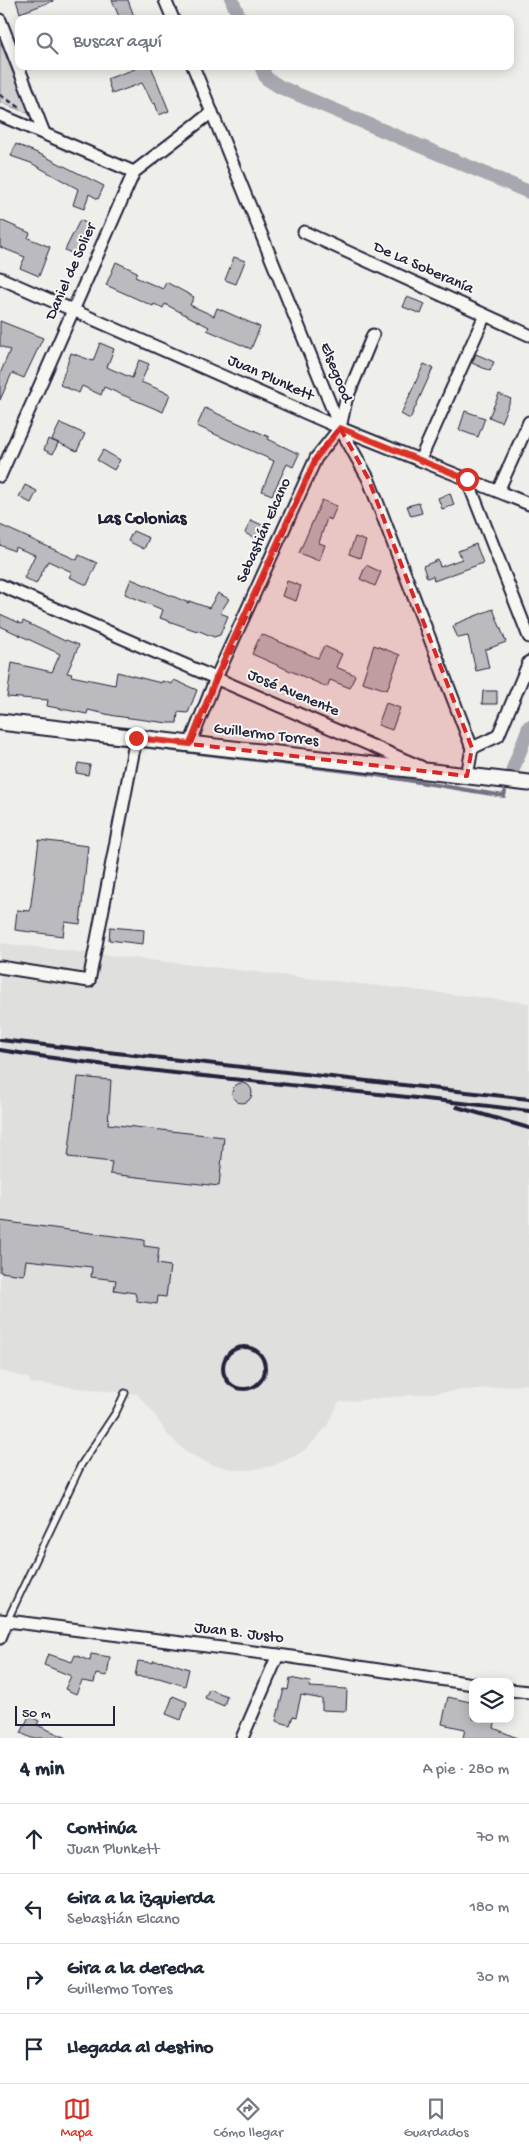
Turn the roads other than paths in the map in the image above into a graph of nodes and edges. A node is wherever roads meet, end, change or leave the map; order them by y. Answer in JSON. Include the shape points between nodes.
{"nodes":[{"id":1,"x":166,"y":0,"type":"edge"},
{"id":2,"x":172,"y":15,"type":"edge"},
{"id":3,"x":0,"y":20,"type":"edge"},
{"id":4,"x":15,"y":59,"type":"edge"},
{"id":5,"x":19,"y":70,"type":"edge"},
{"id":6,"x":195,"y":70,"type":"edge"},
{"id":7,"x":212,"y":112,"type":"junction"},
{"id":8,"x":0,"y":115,"type":"edge"},
{"id":9,"x":44,"y":133,"type":"junction"},
{"id":10,"x":134,"y":172,"type":"junction"},
{"id":11,"x":304,"y":232,"type":"dead end"},
{"id":12,"x":0,"y":278,"type":"edge"},
{"id":13,"x":73,"y":310,"type":"junction"},
{"id":14,"x":485,"y":315,"type":"junction"},
{"id":15,"x":373,"y":334,"type":"dead end"},
{"id":16,"x":529,"y":335,"type":"edge"},
{"id":17,"x":529,"y":422,"type":"edge"},
{"id":18,"x":340,"y":428,"type":"junction"},
{"id":19,"x":420,"y":460,"type":"junction"},
{"id":20,"x":0,"y":476,"type":"edge"},
{"id":21,"x":467,"y":479,"type":"junction"},
{"id":22,"x":498,"y":491,"type":"junction"},
{"id":23,"x":529,"y":504,"type":"edge"},
{"id":24,"x":0,"y":585,"type":"edge"},
{"id":25,"x":529,"y":637,"type":"edge"},
{"id":26,"x":529,"y":662,"type":"edge"},
{"id":27,"x":216,"y":678,"type":"junction"},
{"id":28,"x":0,"y":722,"type":"edge"},
{"id":29,"x":136,"y":738,"type":"junction"},
{"id":30,"x":190,"y":744,"type":"junction"},
{"id":31,"x":472,"y":748,"type":"junction"},
{"id":32,"x":435,"y":773,"type":"junction"},
{"id":33,"x":467,"y":776,"type":"junction"},
{"id":34,"x":529,"y":783,"type":"edge"},
{"id":35,"x":0,"y":967,"type":"edge"},
{"id":36,"x":125,"y":1393,"type":"dead end"},
{"id":37,"x":4,"y":1621,"type":"edge"},
{"id":38,"x":0,"y":1638,"type":"edge"},
{"id":39,"x":278,"y":1655,"type":"junction"},
{"id":40,"x":469,"y":1683,"type":"edge"},
{"id":41,"x":514,"y":1690,"type":"edge"},
{"id":42,"x":529,"y":1692,"type":"edge"},
{"id":43,"x":242,"y":1738,"type":"edge"}],
"edges":[{"from":1,"to":2,"type":"street"},
{"from":3,"to":4,"type":"street"},
{"from":5,"to":9,"type":"street"},
{"from":6,"to":7,"type":"street","name":"Elsegood"},
{"from":7,"to":10,"type":"street","name":"Daniel de Solier"},
{"from":7,"to":18,"type":"street","name":"Elsegood"},
{"from":8,"to":9,"type":"street"},
{"from":9,"to":10,"type":"street"},
{"from":10,"to":13,"type":"street","name":"Daniel de Solier"},
{"from":11,"to":14,"type":"street","name":"De La Soberanía"},
{"from":12,"to":13,"type":"street","name":"Juan Plunkett"},
{"from":13,"to":18,"type":"street","name":"Juan Plunkett"},
{"from":13,"to":20,"type":"street","name":"Daniel de Solier"},
{"from":14,"to":16,"type":"street","name":"De La Soberanía"},
{"from":14,"to":19,"type":"street"},
{"from":15,"to":18,"type":"street","name":"Sebastián Elcano","via":[[346,400]]},
{"from":17,"to":22,"type":"street"},
{"from":18,"to":19,"type":"street","name":"Juan Plunkett"},
{"from":18,"to":27,"type":"street","name":"Sebastián Elcano","via":[[316,458]]},
{"from":18,"to":31,"type":"street","name":"Elsegood","via":[[368,478]]},
{"from":19,"to":21,"type":"street","name":"Juan Plunkett"},
{"from":21,"to":22,"type":"street","name":"Juan Plunkett"},
{"from":21,"to":25,"type":"street"},
{"from":22,"to":23,"type":"street","name":"Juan Plunkett"},
{"from":24,"to":27,"type":"street","name":"José Avenente"},
{"from":26,"to":31,"type":"street","via":[[498,736]]},
{"from":27,"to":30,"type":"street","name":"Sebastián Elcano"},
{"from":27,"to":32,"type":"street","name":"José Avenente"},
{"from":28,"to":29,"type":"main road","name":"Guillermo Torres"},
{"from":29,"to":30,"type":"main road","name":"Guillermo Torres"},
{"from":29,"to":35,"type":"street","via":[[89,981]]},
{"from":30,"to":32,"type":"main road","name":"Guillermo Torres"},
{"from":31,"to":33,"type":"street"},
{"from":32,"to":33,"type":"main road","name":"Guillermo Torres"},
{"from":33,"to":34,"type":"main road","name":"Guillermo Torres"},
{"from":36,"to":37,"type":"lane","via":[[81,1465]]},
{"from":37,"to":38,"type":"street"},
{"from":37,"to":39,"type":"street","name":"Juan B. Justo"},
{"from":39,"to":40,"type":"street","name":"Juan B. Justo"},
{"from":39,"to":43,"type":"street"},
{"from":41,"to":42,"type":"street"}]}
